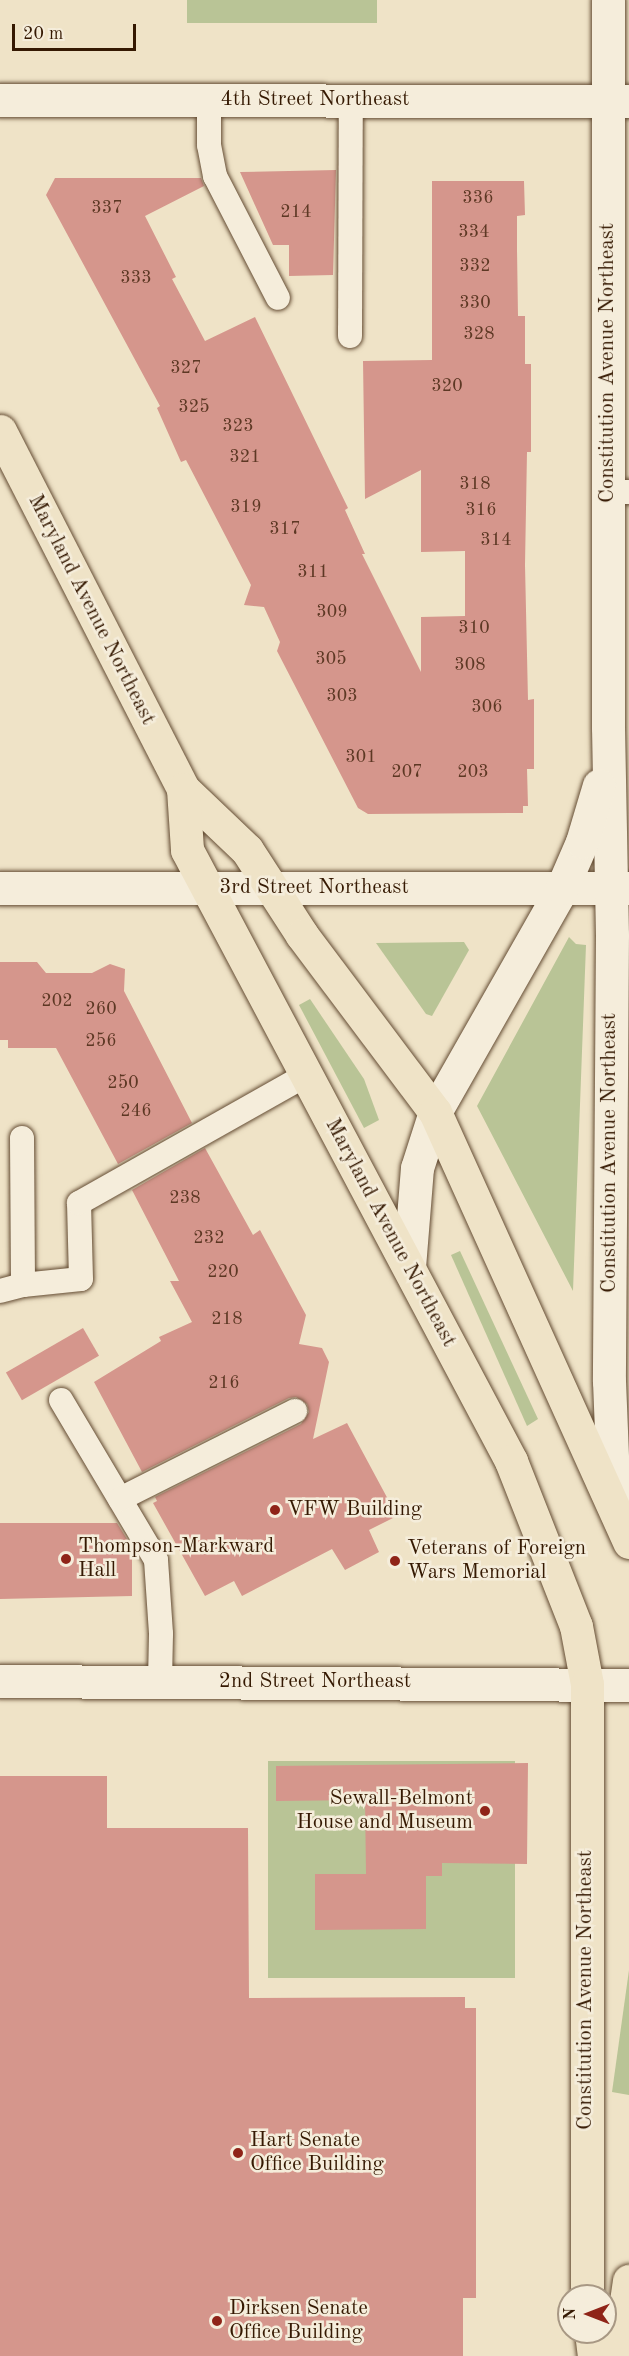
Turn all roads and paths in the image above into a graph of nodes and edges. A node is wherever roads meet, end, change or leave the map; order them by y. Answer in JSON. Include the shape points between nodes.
{"nodes":[{"id":1,"x":608,"y":0,"type":"edge"},
{"id":2,"x":0,"y":100,"type":"edge"},
{"id":3,"x":209,"y":100,"type":"junction"},
{"id":4,"x":351,"y":100,"type":"junction"},
{"id":5,"x":618,"y":101,"type":"edge"},
{"id":6,"x":278,"y":298,"type":"dead end"},
{"id":7,"x":351,"y":336,"type":"dead end"},
{"id":8,"x":0,"y":431,"type":"edge"},
{"id":9,"x":618,"y":492,"type":"edge"},
{"id":10,"x":608,"y":727,"type":"junction"},
{"id":11,"x":183,"y":789,"type":"junction"},
{"id":12,"x":0,"y":888,"type":"edge"},
{"id":13,"x":207,"y":888,"type":"junction"},
{"id":14,"x":269,"y":888,"type":"junction"},
{"id":15,"x":562,"y":888,"type":"junction"},
{"id":16,"x":620,"y":888,"type":"edge"},
{"id":17,"x":306,"y":1074,"type":"junction"},
{"id":18,"x":435,"y":1112,"type":"junction"},
{"id":19,"x":22,"y":1138,"type":"dead end"},
{"id":20,"x":409,"y":1267,"type":"junction"},
{"id":21,"x":619,"y":1285,"type":"edge"},
{"id":22,"x":11,"y":1288,"type":"edge"},
{"id":23,"x":62,"y":1400,"type":"dead end"},
{"id":24,"x":296,"y":1411,"type":"dead end"},
{"id":25,"x":120,"y":1499,"type":"junction"},
{"id":26,"x":614,"y":1506,"type":"junction"},
{"id":27,"x":629,"y":1542,"type":"edge"},
{"id":28,"x":0,"y":1682,"type":"edge"},
{"id":29,"x":160,"y":1682,"type":"junction"},
{"id":30,"x":586,"y":1684,"type":"junction"},
{"id":31,"x":629,"y":1685,"type":"edge"},
{"id":32,"x":629,"y":2281,"type":"edge"},
{"id":33,"x":587,"y":2284,"type":"edge"},
{"id":34,"x":618,"y":2356,"type":"edge"}],
"edges":[{"from":1,"to":5,"type":"main road","name":"Constitution Avenue Northeast"},
{"from":2,"to":3,"type":"main road","name":"4th Street Northeast"},
{"from":3,"to":4,"type":"main road","name":"4th Street Northeast"},
{"from":3,"to":6,"type":"lane","via":[[209,145],[215,176]]},
{"from":4,"to":5,"type":"main road","name":"4th Street Northeast"},
{"from":4,"to":7,"type":"lane"},
{"from":5,"to":9,"type":"main road","name":"Constitution Avenue Northeast"},
{"from":8,"to":11,"type":"main road","name":"Maryland Avenue Northeast"},
{"from":9,"to":10,"type":"main road","name":"Constitution Avenue Northeast"},
{"from":10,"to":15,"type":"main road","name":"Constitution Avenue Northeast","via":[[594,807]]},
{"from":10,"to":16,"type":"main road","name":"Constitution Avenue Northeast"},
{"from":11,"to":13,"type":"main road","name":"Maryland Avenue Northeast","via":[[187,850]]},
{"from":11,"to":14,"type":"main road","name":"Maryland Avenue Northeast","via":[[247,850]]},
{"from":12,"to":13,"type":"main road","name":"3rd Street Northeast"},
{"from":13,"to":14,"type":"main road","name":"3rd Street Northeast"},
{"from":13,"to":17,"type":"main road","name":"Maryland Avenue Northeast"},
{"from":14,"to":15,"type":"main road","name":"3rd Street Northeast"},
{"from":14,"to":18,"type":"main road","name":"Maryland Avenue Northeast"},
{"from":15,"to":16,"type":"main road","name":"3rd Street Northeast"},
{"from":15,"to":18,"type":"main road","name":"Constitution Avenue Northeast"},
{"from":16,"to":21,"type":"main road","name":"Constitution Avenue Northeast"},
{"from":17,"to":20,"type":"main road","name":"Maryland Avenue Northeast"},
{"from":17,"to":22,"type":"lane","via":[[79,1203],[81,1279]]},
{"from":18,"to":20,"type":"main road","name":"Constitution Avenue Northeast","via":[[417,1168]]},
{"from":18,"to":26,"type":"main road","name":"Maryland Avenue Northeast"},
{"from":19,"to":22,"type":"lane"},
{"from":20,"to":30,"type":"main road","name":"Maryland Avenue Northeast","via":[[511,1461],[576,1626]]},
{"from":21,"to":26,"type":"main road","name":"Constitution Avenue Northeast"},
{"from":23,"to":25,"type":"lane"},
{"from":24,"to":25,"type":"lane"},
{"from":25,"to":29,"type":"lane","via":[[156,1560]]},
{"from":26,"to":27,"type":"main road","name":"Maryland Avenue Northeast"},
{"from":28,"to":29,"type":"main road","name":"2nd Street Northeast"},
{"from":29,"to":30,"type":"main road","name":"2nd Street Northeast"},
{"from":30,"to":31,"type":"main road","name":"2nd Street Northeast"},
{"from":30,"to":33,"type":"main road","name":"Constitution Avenue Northeast"},
{"from":32,"to":34,"type":"main road"}]}
